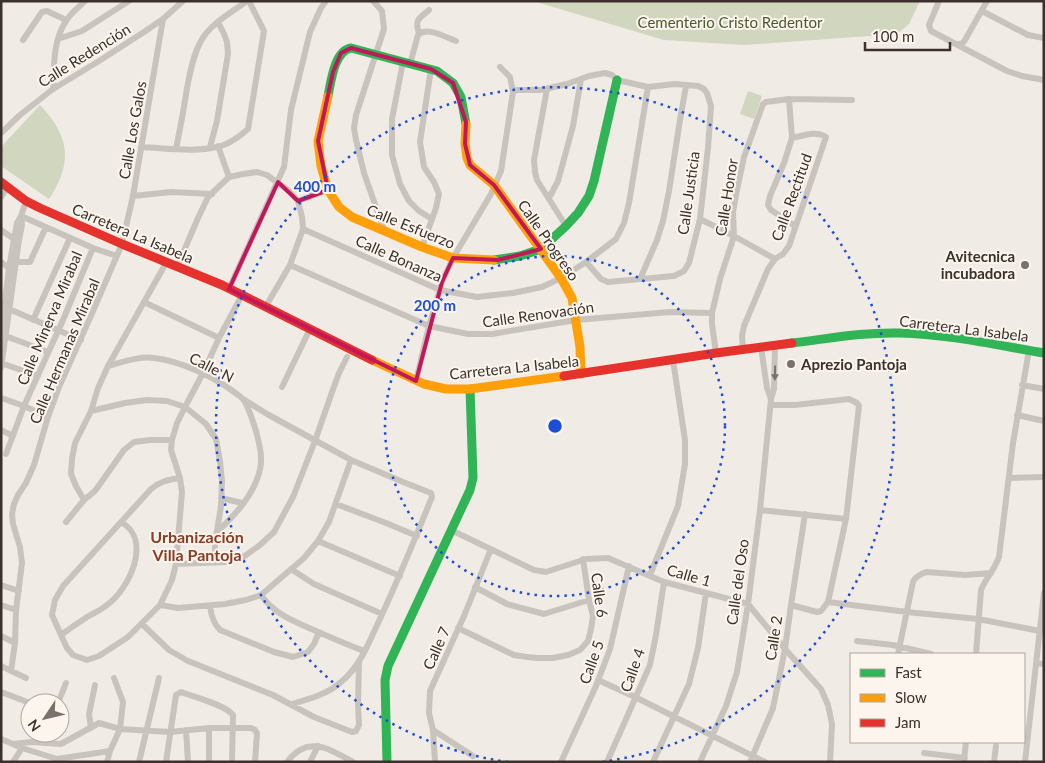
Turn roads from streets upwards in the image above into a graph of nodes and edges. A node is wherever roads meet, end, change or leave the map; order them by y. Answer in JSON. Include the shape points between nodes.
{"nodes":[{"id":1,"x":86,"y":1,"type":"edge"},
{"id":2,"x":129,"y":1,"type":"edge"},
{"id":3,"x":183,"y":1,"type":"edge"},
{"id":4,"x":248,"y":1,"type":"edge"},
{"id":5,"x":316,"y":1,"type":"edge"},
{"id":6,"x":373,"y":1,"type":"edge"},
{"id":7,"x":939,"y":1,"type":"edge"},
{"id":8,"x":987,"y":1,"type":"edge"},
{"id":9,"x":325,"y":3,"type":"edge"},
{"id":10,"x":78,"y":4,"type":"edge"},
{"id":11,"x":429,"y":10,"type":"dead end"},
{"id":12,"x":982,"y":11,"type":"junction"},
{"id":13,"x":163,"y":19,"type":"junction"},
{"id":14,"x":66,"y":20,"type":"junction"},
{"id":15,"x":218,"y":22,"type":"junction"},
{"id":16,"x":419,"y":33,"type":"junction"},
{"id":17,"x":1044,"y":38,"type":"edge"},
{"id":18,"x":58,"y":39,"type":"junction"},
{"id":19,"x":23,"y":40,"type":"dead end"},
{"id":20,"x":456,"y":41,"type":"dead end"},
{"id":21,"x":955,"y":44,"type":"junction"},
{"id":22,"x":376,"y":55,"type":"junction"},
{"id":23,"x":407,"y":63,"type":"junction"},
{"id":24,"x":500,"y":67,"type":"dead end"},
{"id":25,"x":431,"y":69,"type":"junction"},
{"id":26,"x":581,"y":79,"type":"junction"},
{"id":27,"x":617,"y":80,"type":"junction"},
{"id":28,"x":1044,"y":80,"type":"edge"},
{"id":29,"x":686,"y":86,"type":"junction"},
{"id":30,"x":648,"y":87,"type":"junction"},
{"id":31,"x":53,"y":88,"type":"junction"},
{"id":32,"x":547,"y":89,"type":"junction"},
{"id":33,"x":513,"y":92,"type":"junction"},
{"id":34,"x":789,"y":99,"type":"junction"},
{"id":35,"x":852,"y":100,"type":"dead end"},
{"id":36,"x":1,"y":133,"type":"edge"},
{"id":37,"x":792,"y":138,"type":"junction"},
{"id":38,"x":218,"y":146,"type":"junction"},
{"id":39,"x":142,"y":147,"type":"junction"},
{"id":40,"x":210,"y":147,"type":"junction"},
{"id":41,"x":176,"y":149,"type":"junction"},
{"id":42,"x":230,"y":177,"type":"junction"},
{"id":43,"x":278,"y":182,"type":"junction"},
{"id":44,"x":5,"y":184,"type":"edge"},
{"id":45,"x":494,"y":185,"type":"junction"},
{"id":46,"x":328,"y":190,"type":"junction"},
{"id":47,"x":212,"y":194,"type":"junction"},
{"id":48,"x":133,"y":196,"type":"junction"},
{"id":49,"x":1,"y":197,"type":"edge"},
{"id":50,"x":549,"y":198,"type":"junction"},
{"id":51,"x":26,"y":201,"type":"junction"},
{"id":52,"x":298,"y":201,"type":"junction"},
{"id":53,"x":21,"y":216,"type":"junction"},
{"id":54,"x":432,"y":219,"type":"junction"},
{"id":55,"x":700,"y":219,"type":"junction"},
{"id":56,"x":566,"y":226,"type":"junction"},
{"id":57,"x":795,"y":226,"type":"junction"},
{"id":58,"x":46,"y":227,"type":"junction"},
{"id":59,"x":303,"y":229,"type":"junction"},
{"id":60,"x":1,"y":230,"type":"edge"},
{"id":61,"x":384,"y":230,"type":"junction"},
{"id":62,"x":734,"y":236,"type":"junction"},
{"id":63,"x":70,"y":238,"type":"junction"},
{"id":64,"x":14,"y":239,"type":"junction"},
{"id":65,"x":122,"y":244,"type":"junction"},
{"id":66,"x":422,"y":246,"type":"junction"},
{"id":67,"x":93,"y":248,"type":"junction"},
{"id":68,"x":541,"y":250,"type":"junction"},
{"id":69,"x":117,"y":256,"type":"junction"},
{"id":70,"x":453,"y":258,"type":"junction"},
{"id":71,"x":775,"y":259,"type":"junction"},
{"id":72,"x":1,"y":262,"type":"edge"},
{"id":73,"x":16,"y":262,"type":"junction"},
{"id":74,"x":586,"y":262,"type":"junction"},
{"id":75,"x":166,"y":263,"type":"junction"},
{"id":76,"x":290,"y":265,"type":"junction"},
{"id":77,"x":177,"y":267,"type":"junction"},
{"id":78,"x":9,"y":268,"type":"junction"},
{"id":79,"x":561,"y":278,"type":"junction"},
{"id":80,"x":640,"y":279,"type":"junction"},
{"id":81,"x":229,"y":289,"type":"junction"},
{"id":82,"x":440,"y":290,"type":"junction"},
{"id":83,"x":4,"y":293,"type":"edge"},
{"id":84,"x":242,"y":295,"type":"junction"},
{"id":85,"x":144,"y":302,"type":"junction"},
{"id":86,"x":266,"y":306,"type":"junction"},
{"id":87,"x":9,"y":309,"type":"junction"},
{"id":88,"x":712,"y":313,"type":"junction"},
{"id":89,"x":33,"y":320,"type":"junction"},
{"id":90,"x":576,"y":320,"type":"junction"},
{"id":91,"x":4,"y":321,"type":"edge"},
{"id":92,"x":429,"y":326,"type":"junction"},
{"id":93,"x":310,"y":329,"type":"junction"},
{"id":94,"x":58,"y":330,"type":"junction"},
{"id":95,"x":3,"y":335,"type":"edge"},
{"id":96,"x":219,"y":338,"type":"junction"},
{"id":97,"x":80,"y":340,"type":"junction"},
{"id":98,"x":775,"y":346,"type":"junction"},
{"id":99,"x":761,"y":347,"type":"junction"},
{"id":100,"x":743,"y":350,"type":"junction"},
{"id":101,"x":1029,"y":350,"type":"junction"},
{"id":102,"x":48,"y":352,"type":"junction"},
{"id":103,"x":716,"y":353,"type":"junction"},
{"id":104,"x":1044,"y":353,"type":"edge"},
{"id":105,"x":347,"y":357,"type":"dead end"},
{"id":106,"x":673,"y":360,"type":"junction"},
{"id":107,"x":2,"y":365,"type":"edge"},
{"id":108,"x":108,"y":366,"type":"junction"},
{"id":109,"x":203,"y":373,"type":"junction"},
{"id":110,"x":581,"y":374,"type":"junction"},
{"id":111,"x":38,"y":376,"type":"junction"},
{"id":112,"x":416,"y":381,"type":"junction"},
{"id":113,"x":1022,"y":385,"type":"junction"},
{"id":114,"x":282,"y":387,"type":"dead end"},
{"id":115,"x":470,"y":389,"type":"junction"},
{"id":116,"x":1044,"y":389,"type":"edge"},
{"id":117,"x":1,"y":398,"type":"edge"},
{"id":118,"x":243,"y":399,"type":"junction"},
{"id":119,"x":771,"y":402,"type":"junction"},
{"id":120,"x":24,"y":406,"type":"junction"},
{"id":121,"x":184,"y":408,"type":"junction"},
{"id":122,"x":91,"y":411,"type":"junction"},
{"id":123,"x":1018,"y":415,"type":"junction"},
{"id":124,"x":48,"y":417,"type":"junction"},
{"id":125,"x":1044,"y":421,"type":"edge"},
{"id":126,"x":1,"y":430,"type":"edge"},
{"id":127,"x":13,"y":436,"type":"junction"},
{"id":128,"x":172,"y":440,"type":"junction"},
{"id":129,"x":315,"y":441,"type":"junction"},
{"id":130,"x":6,"y":454,"type":"dead end"},
{"id":131,"x":351,"y":460,"type":"junction"},
{"id":132,"x":1044,"y":477,"type":"edge"},
{"id":133,"x":180,"y":478,"type":"junction"},
{"id":134,"x":1009,"y":478,"type":"junction"},
{"id":135,"x":221,"y":498,"type":"junction"},
{"id":136,"x":84,"y":500,"type":"junction"},
{"id":137,"x":242,"y":503,"type":"junction"},
{"id":138,"x":336,"y":504,"type":"junction"},
{"id":139,"x":760,"y":510,"type":"junction"},
{"id":140,"x":805,"y":514,"type":"junction"},
{"id":141,"x":846,"y":519,"type":"junction"},
{"id":142,"x":66,"y":522,"type":"dead end"},
{"id":143,"x":121,"y":522,"type":"junction"},
{"id":144,"x":451,"y":530,"type":"junction"},
{"id":145,"x":217,"y":532,"type":"junction"},
{"id":146,"x":417,"y":536,"type":"junction"},
{"id":147,"x":318,"y":541,"type":"junction"},
{"id":148,"x":491,"y":549,"type":"junction"},
{"id":149,"x":583,"y":559,"type":"junction"},
{"id":150,"x":215,"y":563,"type":"junction"},
{"id":151,"x":176,"y":564,"type":"junction"},
{"id":152,"x":629,"y":566,"type":"junction"},
{"id":153,"x":292,"y":569,"type":"junction"},
{"id":154,"x":991,"y":573,"type":"junction"},
{"id":155,"x":400,"y":576,"type":"junction"},
{"id":156,"x":650,"y":576,"type":"junction"},
{"id":157,"x":664,"y":582,"type":"junction"},
{"id":158,"x":1,"y":585,"type":"edge"},
{"id":159,"x":475,"y":587,"type":"junction"},
{"id":160,"x":19,"y":592,"type":"junction"},
{"id":161,"x":706,"y":593,"type":"junction"},
{"id":162,"x":1044,"y":593,"type":"edge"},
{"id":163,"x":261,"y":595,"type":"junction"},
{"id":164,"x":589,"y":600,"type":"junction"},
{"id":165,"x":828,"y":602,"type":"junction"},
{"id":166,"x":748,"y":604,"type":"junction"},
{"id":167,"x":1,"y":605,"type":"edge"},
{"id":168,"x":160,"y":605,"type":"junction"},
{"id":169,"x":210,"y":606,"type":"junction"},
{"id":170,"x":791,"y":606,"type":"junction"},
{"id":171,"x":16,"y":610,"type":"junction"},
{"id":172,"x":906,"y":612,"type":"junction"},
{"id":173,"x":382,"y":614,"type":"junction"},
{"id":174,"x":978,"y":619,"type":"junction"},
{"id":175,"x":142,"y":624,"type":"junction"},
{"id":176,"x":458,"y":628,"type":"junction"},
{"id":177,"x":1040,"y":631,"type":"junction"},
{"id":178,"x":319,"y":632,"type":"junction"},
{"id":179,"x":61,"y":634,"type":"junction"},
{"id":180,"x":1,"y":636,"type":"edge"},
{"id":181,"x":856,"y":641,"type":"dead end"},
{"id":182,"x":15,"y":643,"type":"junction"},
{"id":183,"x":899,"y":646,"type":"junction"},
{"id":184,"x":785,"y":649,"type":"junction"},
{"id":185,"x":364,"y":651,"type":"junction"},
{"id":186,"x":898,"y":653,"type":"edge"},
{"id":187,"x":927,"y":653,"type":"edge"},
{"id":188,"x":976,"y":653,"type":"edge"},
{"id":189,"x":359,"y":662,"type":"junction"},
{"id":190,"x":1036,"y":663,"type":"junction"},
{"id":191,"x":1044,"y":664,"type":"edge"},
{"id":192,"x":1,"y":666,"type":"edge"},
{"id":193,"x":11,"y":671,"type":"junction"},
{"id":194,"x":26,"y":678,"type":"dead end"},
{"id":195,"x":114,"y":678,"type":"dead end"},
{"id":196,"x":159,"y":678,"type":"dead end"},
{"id":197,"x":598,"y":680,"type":"junction"},
{"id":198,"x":66,"y":684,"type":"dead end"},
{"id":199,"x":95,"y":685,"type":"dead end"},
{"id":200,"x":1,"y":692,"type":"edge"},
{"id":201,"x":62,"y":693,"type":"edge"},
{"id":202,"x":635,"y":698,"type":"junction"},
{"id":203,"x":20,"y":699,"type":"edge"},
{"id":204,"x":292,"y":704,"type":"junction"},
{"id":205,"x":673,"y":716,"type":"junction"},
{"id":206,"x":234,"y":727,"type":"junction"},
{"id":207,"x":92,"y":728,"type":"junction"},
{"id":208,"x":209,"y":728,"type":"junction"},
{"id":209,"x":120,"y":729,"type":"junction"},
{"id":210,"x":186,"y":730,"type":"junction"},
{"id":211,"x":433,"y":730,"type":"junction"},
{"id":212,"x":146,"y":731,"type":"junction"},
{"id":213,"x":170,"y":732,"type":"junction"},
{"id":214,"x":712,"y":736,"type":"junction"},
{"id":215,"x":1,"y":739,"type":"edge"},
{"id":216,"x":966,"y":743,"type":"edge"},
{"id":217,"x":13,"y":744,"type":"junction"},
{"id":218,"x":318,"y":746,"type":"junction"},
{"id":219,"x":996,"y":746,"type":"dead end"},
{"id":220,"x":22,"y":748,"type":"junction"},
{"id":221,"x":110,"y":751,"type":"junction"},
{"id":222,"x":924,"y":753,"type":"dead end"},
{"id":223,"x":473,"y":756,"type":"dead end"},
{"id":224,"x":752,"y":759,"type":"edge"},
{"id":225,"x":964,"y":760,"type":"edge"},
{"id":226,"x":13,"y":762,"type":"edge"},
{"id":227,"x":107,"y":762,"type":"edge"},
{"id":228,"x":139,"y":762,"type":"edge"},
{"id":229,"x":166,"y":762,"type":"edge"},
{"id":230,"x":188,"y":762,"type":"edge"},
{"id":231,"x":208,"y":762,"type":"edge"},
{"id":232,"x":232,"y":762,"type":"edge"},
{"id":233,"x":255,"y":762,"type":"edge"},
{"id":234,"x":287,"y":762,"type":"edge"},
{"id":235,"x":310,"y":762,"type":"edge"},
{"id":236,"x":354,"y":762,"type":"edge"},
{"id":237,"x":387,"y":762,"type":"edge"},
{"id":238,"x":435,"y":762,"type":"edge"},
{"id":239,"x":560,"y":762,"type":"edge"},
{"id":240,"x":606,"y":762,"type":"edge"},
{"id":241,"x":653,"y":762,"type":"edge"},
{"id":242,"x":700,"y":762,"type":"edge"},
{"id":243,"x":765,"y":762,"type":"edge"},
{"id":244,"x":830,"y":762,"type":"edge"},
{"id":245,"x":994,"y":762,"type":"edge"},
{"id":246,"x":1025,"y":762,"type":"edge"}],
"edges":[{"from":1,"to":10,"type":"street"},
{"from":2,"to":18,"type":"street","via":[[82,31]]},
{"from":3,"to":13,"type":"street","name":"Calle Redención"},
{"from":4,"to":15,"type":"street"},
{"from":4,"to":38,"type":"street","via":[[264,31],[250,125],[240,136]]},
{"from":5,"to":9,"type":"street"},
{"from":6,"to":22,"type":"street","via":[[382,11],[384,21]]},
{"from":7,"to":21,"type":"street","via":[[929,25],[930,31]]},
{"from":8,"to":12,"type":"street"},
{"from":9,"to":43,"type":"street","via":[[310,32],[290,110],[284,167]]},
{"from":10,"to":14,"type":"street"},
{"from":11,"to":16,"type":"street","via":[[419,18]]},
{"from":12,"to":17,"type":"street","via":[[1028,34]]},
{"from":12,"to":21,"type":"street","via":[[962,44]]},
{"from":13,"to":31,"type":"street","name":"Calle Redención"},
{"from":13,"to":39,"type":"street","name":"Calle Los Galos"},
{"from":14,"to":18,"type":"street"},
{"from":14,"to":19,"type":"street","via":[[47,11],[42,12]]},
{"from":15,"to":40,"type":"street","via":[[227,42],[228,54]]},
{"from":15,"to":41,"type":"street","via":[[201,40],[196,52]]},
{"from":16,"to":20,"type":"street","via":[[428,31]]},
{"from":16,"to":23,"type":"street"},
{"from":18,"to":31,"type":"street"},
{"from":21,"to":28,"type":"street","via":[[1007,71]]},
{"from":22,"to":23,"type":"street"},
{"from":22,"to":46,"type":"street","name":"Calle Esfuerzo","via":[[346,49],[333,72],[318,141]]},
{"from":22,"to":61,"type":"street","via":[[354,128],[364,173]]},
{"from":23,"to":25,"type":"street"},
{"from":23,"to":54,"type":"street","via":[[392,119],[392,155],[400,184],[409,201]]},
{"from":24,"to":33,"type":"street","via":[[510,77]]},
{"from":25,"to":45,"type":"street","name":"Calle Progreso","via":[[453,84],[457,91],[466,122],[467,158],[470,165]]},
{"from":25,"to":54,"type":"street","via":[[420,142],[424,167],[439,194]]},
{"from":26,"to":27,"type":"street","via":[[605,72]]},
{"from":26,"to":32,"type":"street"},
{"from":26,"to":50,"type":"street","via":[[573,126],[558,181]]},
{"from":27,"to":30,"type":"street"},
{"from":27,"to":56,"type":"street","name":"Calle Esfuerzo","via":[[589,196]]},
{"from":29,"to":30,"type":"street"},
{"from":29,"to":55,"type":"street","name":"Calle Justicia","via":[[704,89],[711,106]]},
{"from":29,"to":80,"type":"street","via":[[663,221]]},
{"from":30,"to":74,"type":"street","name":"Calle Bonanza","via":[[624,223],[616,240]]},
{"from":31,"to":36,"type":"street","name":"Calle Redención"},
{"from":32,"to":33,"type":"street"},
{"from":32,"to":50,"type":"street","via":[[534,160],[537,180]]},
{"from":33,"to":45,"type":"street","via":[[501,171]]},
{"from":34,"to":35,"type":"street","name":"Calle Honor"},
{"from":34,"to":37,"type":"street"},
{"from":34,"to":62,"type":"street","name":"Calle Honor","via":[[763,104],[744,157],[734,212]]},
{"from":37,"to":57,"type":"street","via":[[768,205]]},
{"from":37,"to":57,"type":"street","name":"Calle Rectitud","via":[[815,133],[826,137]]},
{"from":38,"to":40,"type":"street"},
{"from":38,"to":42,"type":"street"},
{"from":39,"to":41,"type":"street"},
{"from":39,"to":48,"type":"street","name":"Calle Los Galos"},
{"from":40,"to":41,"type":"street"},
{"from":42,"to":43,"type":"street","via":[[257,172]]},
{"from":42,"to":47,"type":"street"},
{"from":43,"to":52,"type":"street"},
{"from":43,"to":81,"type":"street"},
{"from":44,"to":49,"type":"street"},
{"from":44,"to":51,"type":"street","name":"Carretera La Isabela"},
{"from":45,"to":68,"type":"street","name":"Calle Progreso"},
{"from":45,"to":70,"type":"street"},
{"from":46,"to":52,"type":"street"},
{"from":46,"to":61,"type":"street","name":"Calle Esfuerzo","via":[[339,207],[352,217]]},
{"from":47,"to":48,"type":"street","via":[[171,192]]},
{"from":47,"to":77,"type":"street"},
{"from":48,"to":65,"type":"street","name":"Calle Los Galos"},
{"from":50,"to":56,"type":"street"},
{"from":51,"to":53,"type":"street"},
{"from":51,"to":65,"type":"street","name":"Carretera La Isabela"},
{"from":52,"to":59,"type":"street"},
{"from":53,"to":58,"type":"street"},
{"from":53,"to":64,"type":"street"},
{"from":53,"to":73,"type":"street"},
{"from":54,"to":66,"type":"street"},
{"from":55,"to":62,"type":"street"},
{"from":55,"to":80,"type":"street","name":"Calle Justicia","via":[[684,271],[674,276]]},
{"from":56,"to":68,"type":"street","name":"Calle Esfuerzo"},
{"from":57,"to":71,"type":"street","name":"Calle Rectitud","via":[[789,246]]},
{"from":58,"to":63,"type":"street"},
{"from":58,"to":73,"type":"street","via":[[30,262]]},
{"from":59,"to":76,"type":"street"},
{"from":59,"to":82,"type":"street","name":"Calle Bonanza"},
{"from":60,"to":64,"type":"street"},
{"from":61,"to":66,"type":"street","name":"Calle Esfuerzo"},
{"from":62,"to":71,"type":"street"},
{"from":62,"to":88,"type":"street","name":"Calle Honor"},
{"from":63,"to":67,"type":"street"},
{"from":63,"to":89,"type":"street"},
{"from":64,"to":78,"type":"street"},
{"from":65,"to":69,"type":"street","name":"Calle Hermanas Mirabal"},
{"from":65,"to":75,"type":"street","name":"Carretera La Isabela"},
{"from":66,"to":70,"type":"street","name":"Calle Esfuerzo"},
{"from":67,"to":69,"type":"street"},
{"from":67,"to":94,"type":"street","name":"Calle Minerva Mirabal"},
{"from":68,"to":70,"type":"street","name":"Calle Esfuerzo","via":[[498,260]]},
{"from":68,"to":79,"type":"street","name":"Calle Progreso"},
{"from":69,"to":97,"type":"street","name":"Calle Hermanas Mirabal"},
{"from":70,"to":82,"type":"street"},
{"from":71,"to":100,"type":"street","name":"Calle Rectitud","via":[[744,326]]},
{"from":72,"to":78,"type":"street"},
{"from":73,"to":87,"type":"street"},
{"from":74,"to":79,"type":"street","name":"Calle Bonanza"},
{"from":74,"to":80,"type":"street","name":"Calle Justicia","via":[[600,279],[608,282]]},
{"from":75,"to":77,"type":"street","name":"Carretera La Isabela"},
{"from":75,"to":85,"type":"street"},
{"from":76,"to":86,"type":"street"},
{"from":76,"to":92,"type":"street","name":"Calle Renovación"},
{"from":77,"to":81,"type":"street","name":"Carretera La Isabela"},
{"from":78,"to":83,"type":"street"},
{"from":79,"to":82,"type":"street","name":"Calle Bonanza","via":[[542,287],[478,297]]},
{"from":79,"to":90,"type":"street","name":"Calle Progreso","via":[[572,298]]},
{"from":81,"to":84,"type":"street","name":"Carretera La Isabela"},
{"from":82,"to":92,"type":"street"},
{"from":83,"to":91,"type":"street"},
{"from":84,"to":86,"type":"street","name":"Carretera La Isabela"},
{"from":84,"to":96,"type":"street"},
{"from":85,"to":96,"type":"street"},
{"from":85,"to":108,"type":"street"},
{"from":86,"to":93,"type":"street","name":"Carretera La Isabela"},
{"from":87,"to":89,"type":"street"},
{"from":87,"to":91,"type":"street"},
{"from":88,"to":90,"type":"street","name":"Calle Renovación","via":[[670,312]]},
{"from":88,"to":103,"type":"street","name":"Calle Honor"},
{"from":89,"to":94,"type":"street"},
{"from":90,"to":92,"type":"street","name":"Calle Renovación","via":[[492,334],[468,334]]},
{"from":90,"to":110,"type":"street","name":"Calle Progreso"},
{"from":91,"to":95,"type":"street"},
{"from":92,"to":112,"type":"street"},
{"from":93,"to":112,"type":"street","name":"Carretera La Isabela"},
{"from":93,"to":114,"type":"street"},
{"from":94,"to":97,"type":"street"},
{"from":94,"to":102,"type":"street","name":"Calle Minerva Mirabal"},
{"from":95,"to":102,"type":"street"},
{"from":95,"to":107,"type":"street"},
{"from":96,"to":109,"type":"street"},
{"from":97,"to":124,"type":"street","name":"Calle Hermanas Mirabal"},
{"from":98,"to":99,"type":"street","name":"Carretera La Isabela"},
{"from":98,"to":101,"type":"street","name":"Carretera La Isabela","via":[[858,335],[904,333]]},
{"from":98,"to":119,"type":"street","name":"Calle del Oso","one_way":true},
{"from":99,"to":100,"type":"street","name":"Carretera La Isabela"},
{"from":99,"to":119,"type":"street","name":"Calle del Oso"},
{"from":100,"to":103,"type":"street","name":"Carretera La Isabela"},
{"from":101,"to":104,"type":"street","name":"Carretera La Isabela"},
{"from":101,"to":113,"type":"street"},
{"from":102,"to":111,"type":"street","name":"Calle Minerva Mirabal"},
{"from":103,"to":106,"type":"street","name":"Carretera La Isabela"},
{"from":105,"to":129,"type":"street"},
{"from":106,"to":110,"type":"street","name":"Carretera La Isabela"},
{"from":106,"to":156,"type":"street","via":[[685,440],[685,464],[678,506]]},
{"from":107,"to":111,"type":"street"},
{"from":108,"to":109,"type":"street","name":"Calle N","via":[[127,360],[152,358]]},
{"from":108,"to":122,"type":"street"},
{"from":109,"to":118,"type":"street","name":"Calle N"},
{"from":109,"to":121,"type":"street"},
{"from":110,"to":115,"type":"street","name":"Carretera La Isabela"},
{"from":111,"to":120,"type":"street","name":"Calle Minerva Mirabal"},
{"from":112,"to":115,"type":"street","name":"Carretera La Isabela","via":[[446,389]]},
{"from":113,"to":116,"type":"street"},
{"from":113,"to":123,"type":"street"},
{"from":115,"to":144,"type":"street","via":[[473,478]]},
{"from":117,"to":120,"type":"street"},
{"from":118,"to":129,"type":"street"},
{"from":118,"to":137,"type":"street","name":"Calle N","via":[[258,438],[260,468],[256,483]]},
{"from":119,"to":139,"type":"street","name":"Calle del Oso"},
{"from":119,"to":141,"type":"street","via":[[795,405],[843,399],[857,403],[859,411]]},
{"from":120,"to":124,"type":"street"},
{"from":120,"to":127,"type":"street","name":"Calle Minerva Mirabal"},
{"from":121,"to":122,"type":"street","via":[[167,401],[146,400]]},
{"from":121,"to":128,"type":"street"},
{"from":121,"to":135,"type":"street","via":[[206,424],[216,439]]},
{"from":122,"to":136,"type":"street","via":[[75,443],[72,459],[71,474]]},
{"from":123,"to":125,"type":"street"},
{"from":123,"to":134,"type":"street"},
{"from":124,"to":160,"type":"street","name":"Calle Hermanas Mirabal","via":[[34,465],[12,514],[22,563]]},
{"from":126,"to":127,"type":"street"},
{"from":127,"to":130,"type":"street","name":"Calle Minerva Mirabal"},
{"from":128,"to":133,"type":"street","via":[[171,450]]},
{"from":128,"to":136,"type":"street","via":[[134,442]]},
{"from":129,"to":131,"type":"street"},
{"from":129,"to":150,"type":"street","via":[[294,497],[274,532],[242,558]]},
{"from":131,"to":138,"type":"street"},
{"from":131,"to":146,"type":"street","via":[[431,492]]},
{"from":132,"to":134,"type":"street"},
{"from":133,"to":143,"type":"street","via":[[158,483]]},
{"from":133,"to":151,"type":"street","via":[[182,492]]},
{"from":134,"to":154,"type":"street","via":[[999,557]]},
{"from":135,"to":137,"type":"street"},
{"from":135,"to":145,"type":"street"},
{"from":136,"to":142,"type":"street"},
{"from":137,"to":145,"type":"street","name":"Calle N"},
{"from":138,"to":146,"type":"street"},
{"from":138,"to":147,"type":"street"},
{"from":139,"to":140,"type":"street"},
{"from":139,"to":166,"type":"street","name":"Calle del Oso"},
{"from":140,"to":141,"type":"street"},
{"from":140,"to":170,"type":"street","name":"Calle 2"},
{"from":141,"to":165,"type":"street"},
{"from":143,"to":179,"type":"street","via":[[63,586],[55,600],[52,615]]},
{"from":143,"to":179,"type":"street","via":[[127,525],[137,546],[136,560],[123,589],[108,605]]},
{"from":144,"to":148,"type":"street","name":"Calle 1"},
{"from":144,"to":237,"type":"street","via":[[388,666],[385,680]]},
{"from":145,"to":150,"type":"street"},
{"from":146,"to":155,"type":"street"},
{"from":147,"to":153,"type":"street"},
{"from":147,"to":155,"type":"street"},
{"from":148,"to":149,"type":"street","name":"Calle 1","via":[[534,570],[546,572]]},
{"from":148,"to":159,"type":"street","name":"Calle 7"},
{"from":149,"to":152,"type":"street","name":"Calle 1","via":[[608,558]]},
{"from":149,"to":164,"type":"street","name":"Calle 6"},
{"from":150,"to":151,"type":"street"},
{"from":151,"to":168,"type":"street"},
{"from":152,"to":156,"type":"street","name":"Calle 1"},
{"from":152,"to":197,"type":"street","name":"Calle 5","via":[[610,649]]},
{"from":153,"to":163,"type":"street"},
{"from":153,"to":173,"type":"street","via":[[314,584]]},
{"from":154,"to":172,"type":"street","via":[[965,576],[924,572],[914,580]]},
{"from":154,"to":174,"type":"street","via":[[981,590]]},
{"from":155,"to":173,"type":"street"},
{"from":156,"to":157,"type":"street","name":"Calle 1"},
{"from":157,"to":161,"type":"street","name":"Calle 1"},
{"from":157,"to":202,"type":"street","name":"Calle 4","via":[[650,665]]},
{"from":158,"to":160,"type":"street"},
{"from":159,"to":164,"type":"street","via":[[508,604],[544,614]]},
{"from":159,"to":176,"type":"street","name":"Calle 7"},
{"from":160,"to":171,"type":"street","name":"Calle Hermanas Mirabal"},
{"from":161,"to":166,"type":"street","name":"Calle 1"},
{"from":161,"to":205,"type":"street","via":[[689,684]]},
{"from":162,"to":177,"type":"street"},
{"from":163,"to":169,"type":"street"},
{"from":163,"to":178,"type":"street","via":[[276,612]]},
{"from":164,"to":176,"type":"street","name":"Calle 6","via":[[593,616],[588,641],[580,650],[568,655],[538,658],[514,655]]},
{"from":165,"to":170,"type":"street","via":[[822,611],[817,612]]},
{"from":165,"to":172,"type":"street"},
{"from":166,"to":184,"type":"street"},
{"from":166,"to":214,"type":"street","name":"Calle del Oso","via":[[737,672]]},
{"from":167,"to":171,"type":"street"},
{"from":168,"to":169,"type":"street","via":[[178,608]]},
{"from":168,"to":175,"type":"street"},
{"from":169,"to":178,"type":"street","via":[[211,616],[220,630],[293,657],[308,652]]},
{"from":170,"to":184,"type":"street","name":"Calle 2"},
{"from":171,"to":182,"type":"street","name":"Calle Hermanas Mirabal"},
{"from":172,"to":174,"type":"street"},
{"from":172,"to":183,"type":"street"},
{"from":173,"to":185,"type":"street"},
{"from":174,"to":177,"type":"street"},
{"from":174,"to":188,"type":"street"},
{"from":175,"to":179,"type":"street","via":[[113,648],[87,660],[73,654]]},
{"from":175,"to":204,"type":"street","via":[[169,650],[188,661]]},
{"from":176,"to":211,"type":"street","name":"Calle 7","via":[[430,691]]},
{"from":177,"to":190,"type":"street"},
{"from":178,"to":185,"type":"street"},
{"from":180,"to":182,"type":"street"},
{"from":181,"to":183,"type":"street"},
{"from":182,"to":193,"type":"street","name":"Calle Hermanas Mirabal"},
{"from":183,"to":186,"type":"street"},
{"from":183,"to":187,"type":"street"},
{"from":184,"to":224,"type":"street","name":"Calle 2","via":[[773,708]]},
{"from":184,"to":244,"type":"street","via":[[822,689],[832,724]]},
{"from":185,"to":189,"type":"street"},
{"from":189,"to":204,"type":"street","via":[[334,688]]},
{"from":189,"to":204,"type":"street","via":[[359,725],[356,731],[314,716]]},
{"from":190,"to":191,"type":"street"},
{"from":190,"to":246,"type":"street"},
{"from":192,"to":193,"type":"street"},
{"from":193,"to":194,"type":"street"},
{"from":195,"to":209,"type":"street","via":[[123,702]]},
{"from":196,"to":212,"type":"street"},
{"from":197,"to":202,"type":"street"},
{"from":197,"to":239,"type":"street","name":"Calle 5"},
{"from":198,"to":201,"type":"street"},
{"from":199,"to":207,"type":"street","via":[[89,708]]},
{"from":200,"to":203,"type":"street"},
{"from":202,"to":205,"type":"street"},
{"from":202,"to":240,"type":"street","name":"Calle 4"},
{"from":205,"to":214,"type":"street"},
{"from":205,"to":241,"type":"street"},
{"from":206,"to":208,"type":"street"},
{"from":206,"to":213,"type":"street","via":[[234,715],[227,709],[181,692],[176,695]]},
{"from":206,"to":232,"type":"street"},
{"from":206,"to":233,"type":"street","via":[[251,728],[257,733]]},
{"from":207,"to":209,"type":"street","via":[[100,723]]},
{"from":207,"to":217,"type":"street","via":[[61,744]]},
{"from":208,"to":210,"type":"street"},
{"from":208,"to":231,"type":"street"},
{"from":209,"to":212,"type":"street"},
{"from":209,"to":221,"type":"street"},
{"from":210,"to":213,"type":"street"},
{"from":210,"to":230,"type":"street"},
{"from":211,"to":223,"type":"street"},
{"from":211,"to":238,"type":"street","name":"Calle 7"},
{"from":212,"to":213,"type":"street"},
{"from":212,"to":228,"type":"street"},
{"from":213,"to":229,"type":"street"},
{"from":214,"to":224,"type":"street"},
{"from":214,"to":242,"type":"street","name":"Calle del Oso"},
{"from":215,"to":217,"type":"street"},
{"from":216,"to":225,"type":"street"},
{"from":217,"to":220,"type":"street"},
{"from":218,"to":234,"type":"street","via":[[300,748]]},
{"from":218,"to":235,"type":"street"},
{"from":218,"to":236,"type":"street"},
{"from":219,"to":245,"type":"street"},
{"from":220,"to":221,"type":"street","via":[[57,759]]},
{"from":220,"to":226,"type":"street"},
{"from":221,"to":227,"type":"street"},
{"from":222,"to":225,"type":"street"},
{"from":224,"to":243,"type":"street"}]}
